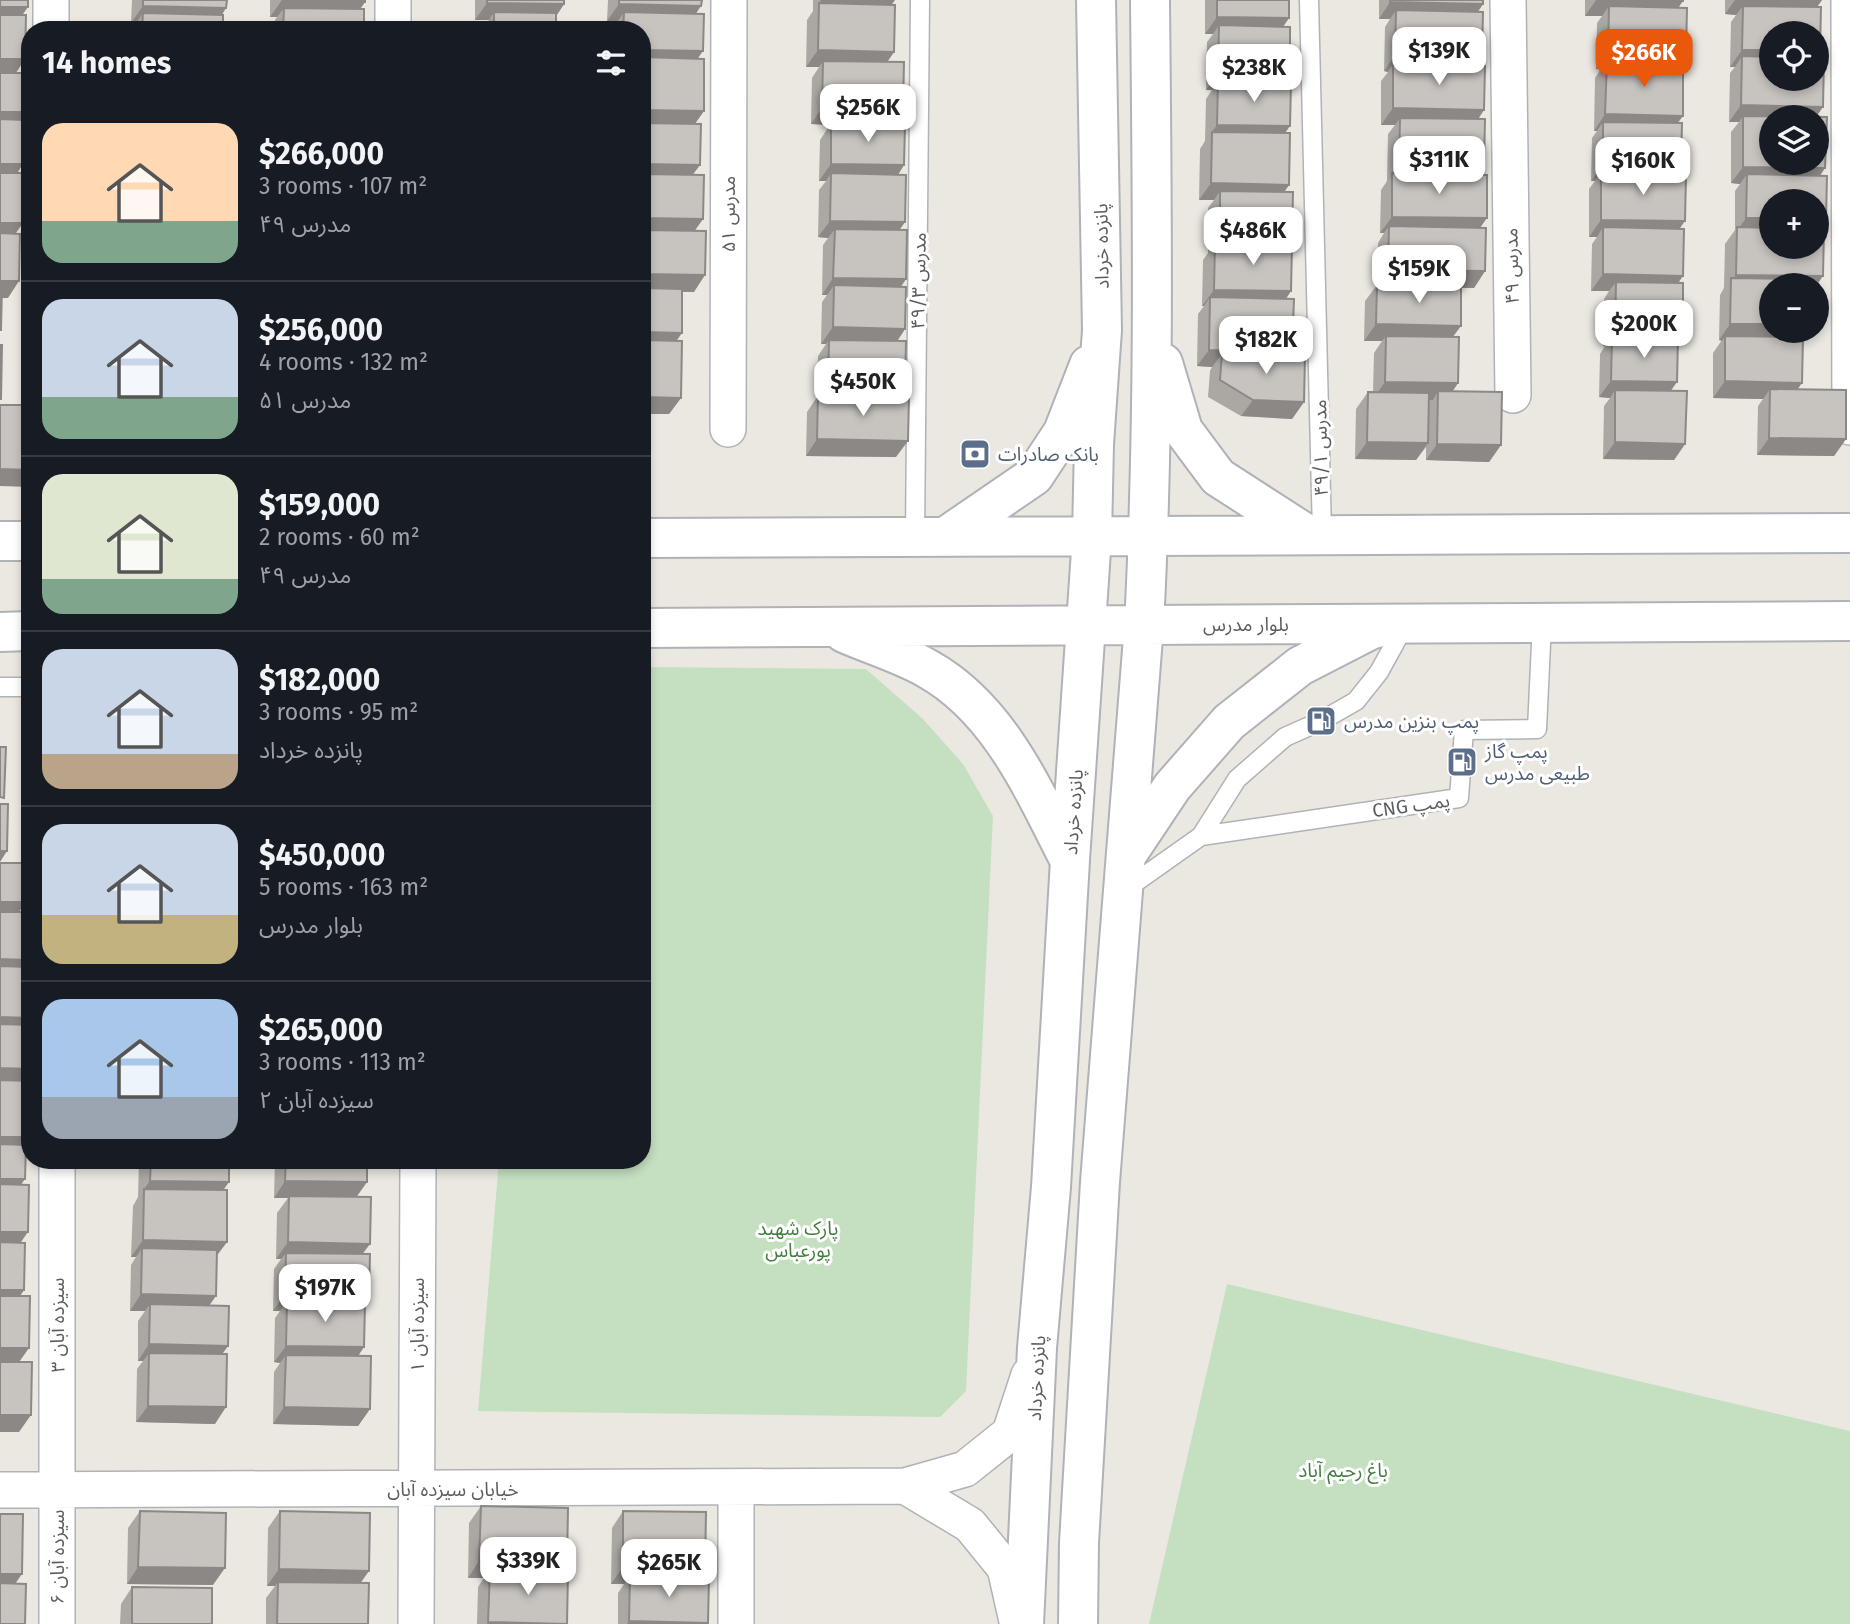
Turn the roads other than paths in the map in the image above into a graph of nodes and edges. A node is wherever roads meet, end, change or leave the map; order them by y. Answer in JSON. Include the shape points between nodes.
{"nodes":[{"id":1,"x":51,"y":0,"type":"edge"},
{"id":2,"x":393,"y":0,"type":"edge"},
{"id":3,"x":729,"y":0,"type":"edge"},
{"id":4,"x":920,"y":0,"type":"edge"},
{"id":5,"x":1096,"y":0,"type":"edge"},
{"id":6,"x":1150,"y":0,"type":"edge"},
{"id":7,"x":1309,"y":0,"type":"edge"},
{"id":8,"x":1849,"y":2,"type":"edge"},
{"id":9,"x":1508,"y":6,"type":"edge"},
{"id":10,"x":51,"y":21,"type":"edge"},
{"id":11,"x":393,"y":21,"type":"edge"},
{"id":12,"x":1102,"y":330,"type":"junction"},
{"id":13,"x":1153,"y":330,"type":"junction"},
{"id":14,"x":1513,"y":395,"type":"dead end"},
{"id":15,"x":1850,"y":427,"type":"edge"},
{"id":16,"x":728,"y":429,"type":"dead end"},
{"id":17,"x":1850,"y":533,"type":"edge"},
{"id":18,"x":1315,"y":535,"type":"junction"},
{"id":19,"x":1092,"y":536,"type":"junction"},
{"id":20,"x":1149,"y":536,"type":"junction"},
{"id":21,"x":930,"y":537,"type":"junction"},
{"id":22,"x":651,"y":538,"type":"edge"},
{"id":23,"x":0,"y":541,"type":"edge"},
{"id":24,"x":21,"y":541,"type":"edge"},
{"id":25,"x":1850,"y":621,"type":"edge"},
{"id":26,"x":1542,"y":622,"type":"junction"},
{"id":27,"x":1402,"y":624,"type":"junction"},
{"id":28,"x":1086,"y":625,"type":"junction"},
{"id":29,"x":1144,"y":625,"type":"junction"},
{"id":30,"x":829,"y":627,"type":"junction"},
{"id":31,"x":651,"y":628,"type":"edge"},
{"id":32,"x":21,"y":631,"type":"edge"},
{"id":33,"x":0,"y":632,"type":"edge"},
{"id":34,"x":0,"y":687,"type":"edge"},
{"id":35,"x":21,"y":687,"type":"edge"},
{"id":36,"x":1201,"y":836,"type":"junction"},
{"id":37,"x":1070,"y":860,"type":"junction"},
{"id":38,"x":1124,"y":874,"type":"junction"},
{"id":39,"x":57,"y":1169,"type":"edge"},
{"id":40,"x":418,"y":1169,"type":"edge"},
{"id":41,"x":1051,"y":1182,"type":"junction"},
{"id":42,"x":1100,"y":1182,"type":"junction"},
{"id":43,"x":1037,"y":1348,"type":"junction"},
{"id":44,"x":905,"y":1486,"type":"junction"},
{"id":45,"x":736,"y":1487,"type":"junction"},
{"id":46,"x":417,"y":1489,"type":"junction"},
{"id":47,"x":0,"y":1490,"type":"edge"},
{"id":48,"x":57,"y":1490,"type":"junction"},
{"id":49,"x":57,"y":1624,"type":"edge"},
{"id":50,"x":416,"y":1624,"type":"edge"},
{"id":51,"x":736,"y":1624,"type":"edge"},
{"id":52,"x":1018,"y":1624,"type":"edge"},
{"id":53,"x":1024,"y":1624,"type":"edge"},
{"id":54,"x":1078,"y":1624,"type":"edge"}],
"edges":[{"from":1,"to":10,"type":"street"},
{"from":2,"to":11,"type":"street"},
{"from":3,"to":16,"type":"street","name":"مدرس ۵۱"},
{"from":4,"to":21,"type":"lane","name":"مدرس ۴۹/۳"},
{"from":5,"to":12,"type":"main road","name":"پانزده خرداد"},
{"from":6,"to":13,"type":"main road"},
{"from":7,"to":18,"type":"lane","name":"مدرس ۴۹/۱"},
{"from":8,"to":15,"type":"street"},
{"from":9,"to":14,"type":"street","name":"مدرس ۴۹"},
{"from":12,"to":19,"type":"main road","name":"پانزده خرداد"},
{"from":12,"to":21,"type":"main road","via":[[1063,432],[1034,475]]},
{"from":13,"to":18,"type":"main road","via":[[1183,430],[1218,477]]},
{"from":13,"to":20,"type":"main road"},
{"from":17,"to":18,"type":"main road"},
{"from":18,"to":20,"type":"main road"},
{"from":19,"to":20,"type":"main road"},
{"from":19,"to":21,"type":"main road"},
{"from":19,"to":28,"type":"main road","name":"پانزده خرداد"},
{"from":20,"to":29,"type":"main road"},
{"from":21,"to":22,"type":"main road"},
{"from":23,"to":24,"type":"main road"},
{"from":25,"to":26,"type":"main road","name":"بلوار مدرس"},
{"from":26,"to":27,"type":"main road","name":"بلوار مدرس"},
{"from":26,"to":36,"type":"lane","name":"CNG پمپ","via":[[1537,729],[1464,730],[1459,798]]},
{"from":27,"to":29,"type":"main road","name":"بلوار مدرس"},
{"from":27,"to":36,"type":"lane","via":[[1379,672],[1356,701],[1285,737],[1237,779]]},
{"from":27,"to":38,"type":"main road","via":[[1370,630],[1300,666],[1229,722],[1172,787]]},
{"from":28,"to":29,"type":"main road","name":"بلوار مدرس"},
{"from":28,"to":30,"type":"main road","name":"بلوار مدرس"},
{"from":28,"to":37,"type":"main road","name":"پانزده خرداد"},
{"from":29,"to":38,"type":"main road"},
{"from":30,"to":31,"type":"main road","name":"بلوار مدرس"},
{"from":30,"to":37,"type":"main road","via":[[928,669],[978,707],[1022,767]]},
{"from":32,"to":33,"type":"main road"},
{"from":34,"to":35,"type":"lane"},
{"from":36,"to":38,"type":"lane"},
{"from":37,"to":41,"type":"main road","name":"پانزده خرداد"},
{"from":38,"to":42,"type":"main road"},
{"from":39,"to":48,"type":"street","name":"سیزده آبان ۳"},
{"from":40,"to":46,"type":"street","name":"سیزده آبان ۱"},
{"from":41,"to":42,"type":"main road"},
{"from":41,"to":43,"type":"main road","name":"پانزده خرداد"},
{"from":42,"to":54,"type":"main road"},
{"from":43,"to":44,"type":"street","name":"خیابان سیزده آبان","via":[[1010,1433],[965,1469]]},
{"from":43,"to":53,"type":"main road","name":"پانزده خرداد"},
{"from":44,"to":45,"type":"street","name":"خیابان سیزده آبان"},
{"from":44,"to":52,"type":"street","via":[[970,1525],[1005,1568]]},
{"from":45,"to":46,"type":"street","name":"خیابان سیزده آبان"},
{"from":45,"to":51,"type":"street"},
{"from":46,"to":48,"type":"street","name":"خیابان سیزده آبان"},
{"from":46,"to":50,"type":"street","name":"سیزده آبان ۱"},
{"from":47,"to":48,"type":"street","name":"خیابان سیزده آبان"},
{"from":48,"to":49,"type":"street","name":"سیزده آبان ۶"}]}
